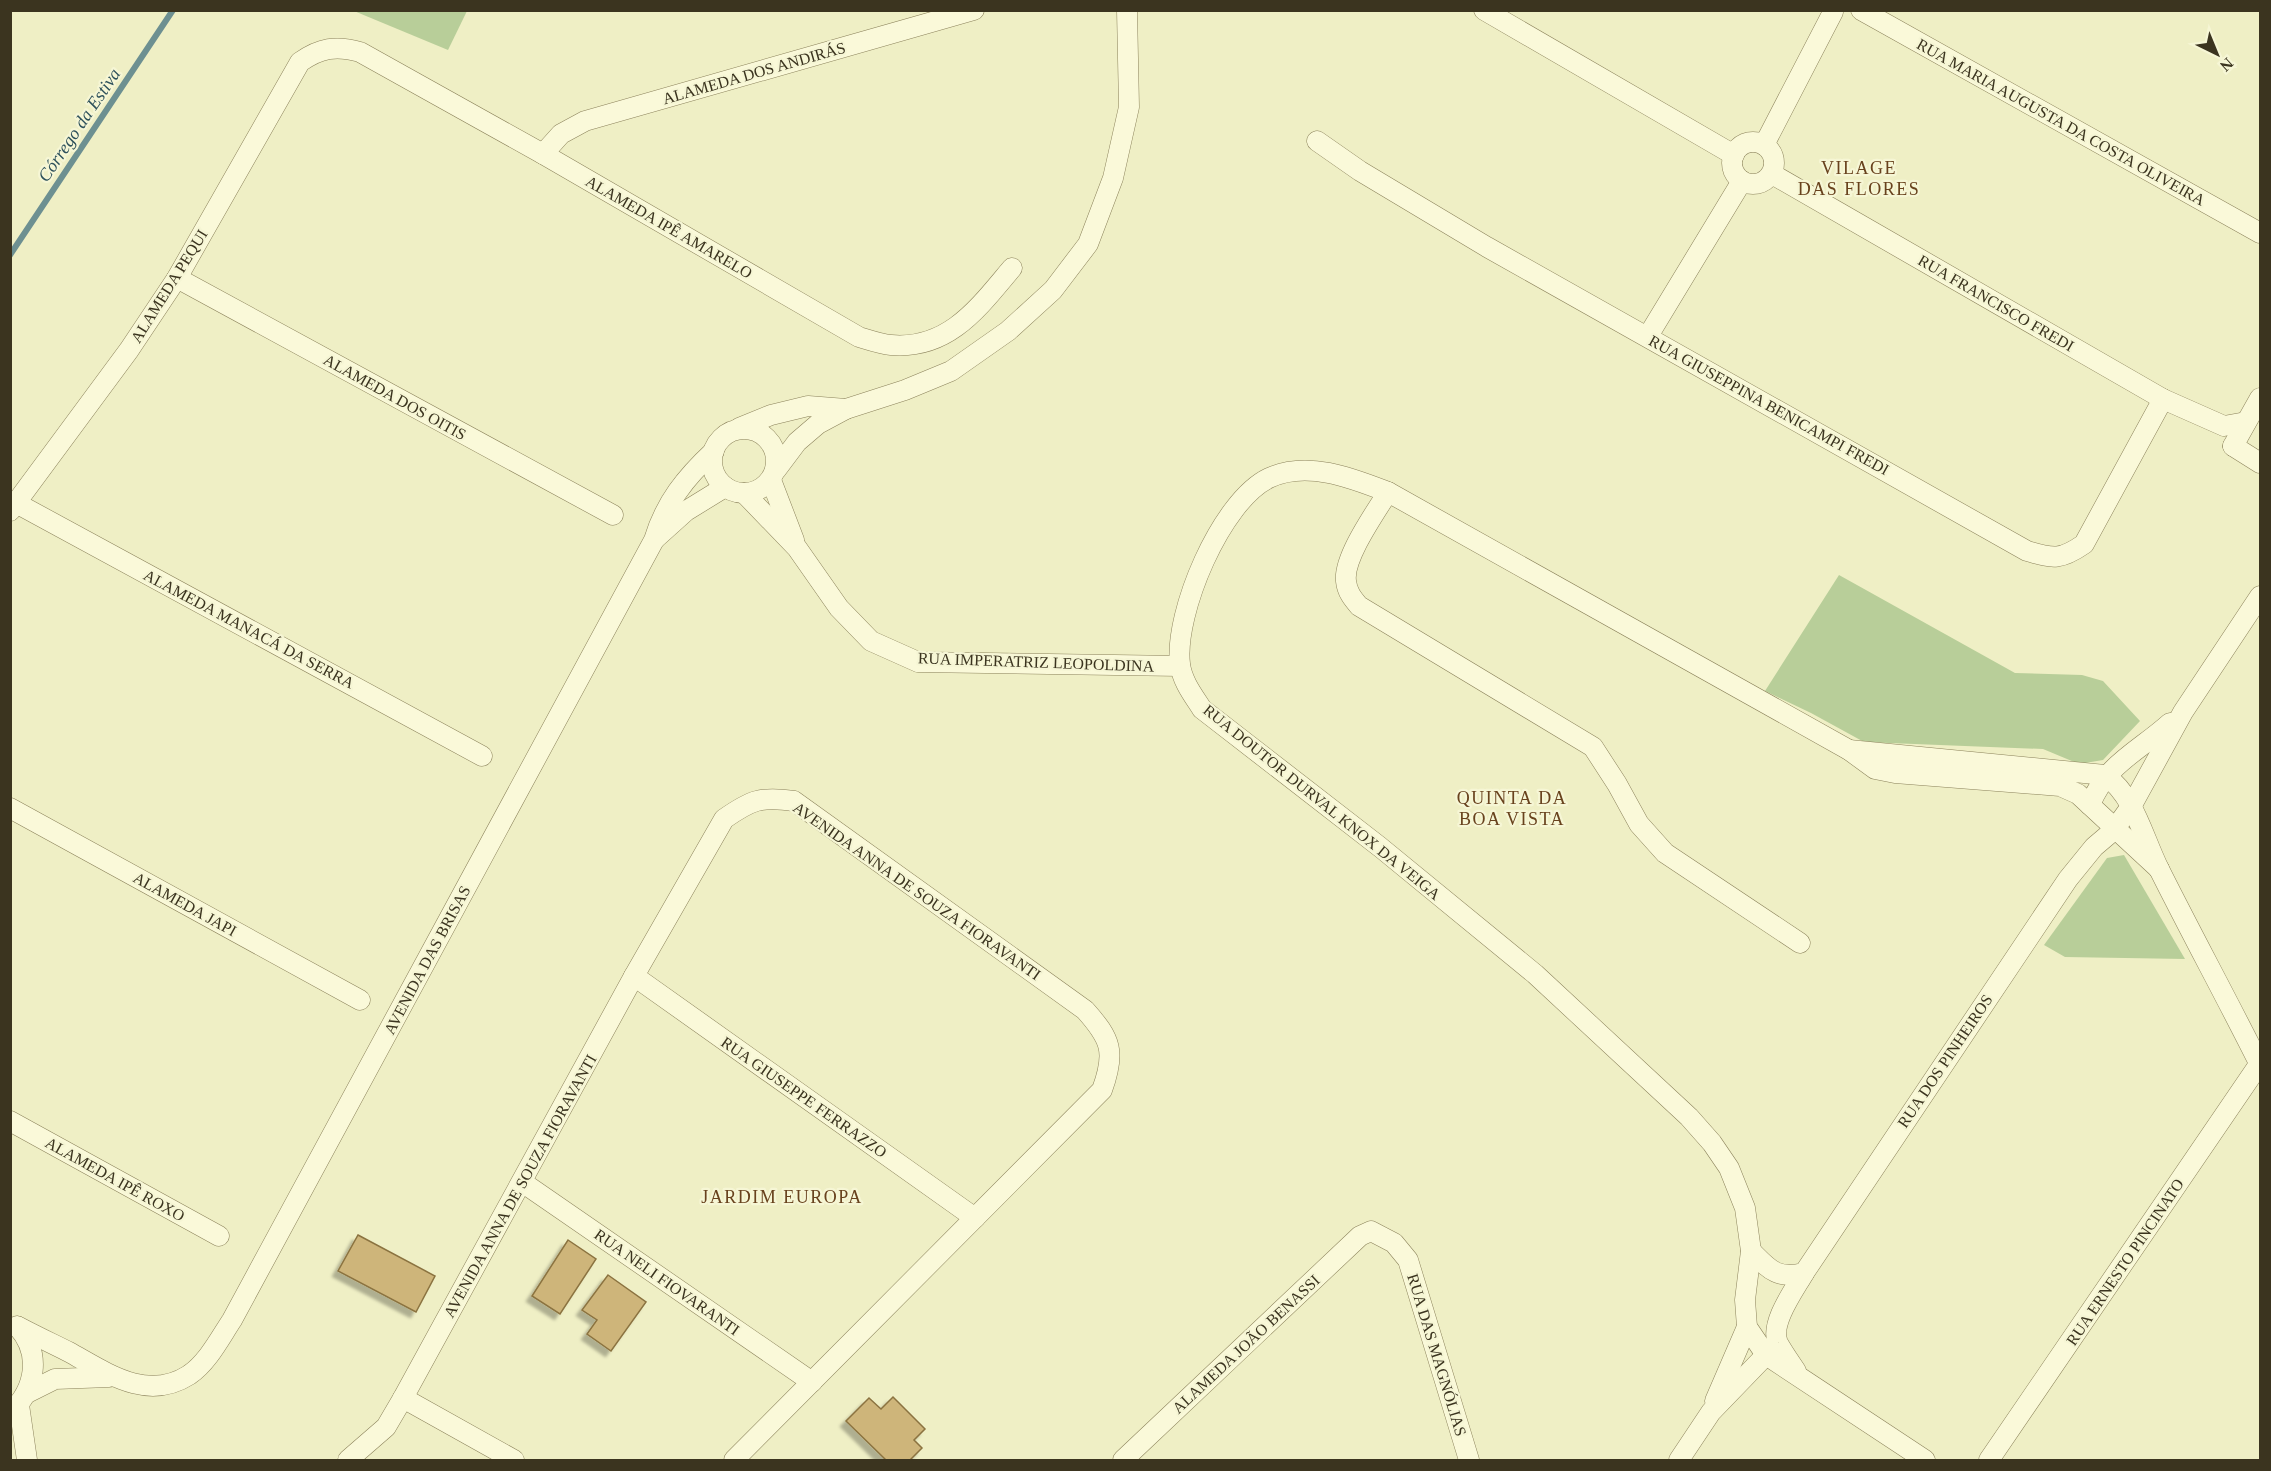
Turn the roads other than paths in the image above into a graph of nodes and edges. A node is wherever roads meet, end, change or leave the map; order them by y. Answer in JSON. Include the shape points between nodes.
{"nodes":[{"id":1,"x":974,"y":10,"type":"edge"},
{"id":2,"x":1127,"y":10,"type":"edge"},
{"id":3,"x":1484,"y":10,"type":"edge"},
{"id":4,"x":1861,"y":10,"type":"edge"},
{"id":5,"x":1838,"y":11,"type":"edge"},
{"id":6,"x":313,"y":52,"type":"joint"},
{"id":7,"x":1317,"y":141,"type":"dead end"},
{"id":8,"x":1764,"y":145,"type":"junction"},
{"id":9,"x":543,"y":154,"type":"junction"},
{"id":10,"x":1734,"y":155,"type":"junction"},
{"id":11,"x":1772,"y":174,"type":"junction"},
{"id":12,"x":1742,"y":182,"type":"junction"},
{"id":13,"x":2260,"y":234,"type":"edge"},
{"id":14,"x":1012,"y":268,"type":"dead end"},
{"id":15,"x":177,"y":278,"type":"junction"},
{"id":16,"x":1648,"y":336,"type":"junction"},
{"id":17,"x":2260,"y":398,"type":"edge"},
{"id":18,"x":2163,"y":399,"type":"junction"},
{"id":19,"x":846,"y":409,"type":"junction"},
{"id":20,"x":2253,"y":425,"type":"edge"},
{"id":21,"x":2224,"y":426,"type":"junction"},
{"id":22,"x":735,"y":430,"type":"junction"},
{"id":23,"x":2233,"y":446,"type":"junction"},
{"id":24,"x":714,"y":451,"type":"junction"},
{"id":25,"x":2260,"y":463,"type":"edge"},
{"id":26,"x":773,"y":475,"type":"junction"},
{"id":27,"x":725,"y":487,"type":"junction"},
{"id":28,"x":1388,"y":492,"type":"junction"},
{"id":29,"x":744,"y":493,"type":"junction"},
{"id":30,"x":13,"y":507,"type":"edge"},
{"id":31,"x":613,"y":515,"type":"dead end"},
{"id":32,"x":654,"y":540,"type":"junction"},
{"id":33,"x":797,"y":548,"type":"junction"},
{"id":34,"x":2260,"y":596,"type":"edge"},
{"id":35,"x":1180,"y":666,"type":"junction"},
{"id":36,"x":2183,"y":712,"type":"junction"},
{"id":37,"x":1849,"y":750,"type":"junction"},
{"id":38,"x":483,"y":756,"type":"dead end"},
{"id":39,"x":2105,"y":775,"type":"junction"},
{"id":40,"x":2091,"y":805,"type":"junction"},
{"id":41,"x":2132,"y":805,"type":"junction"},
{"id":42,"x":10,"y":808,"type":"edge"},
{"id":43,"x":2114,"y":830,"type":"junction"},
{"id":44,"x":2159,"y":869,"type":"junction"},
{"id":45,"x":1800,"y":943,"type":"dead end"},
{"id":46,"x":634,"y":976,"type":"junction"},
{"id":47,"x":360,"y":1000,"type":"dead end"},
{"id":48,"x":2260,"y":1064,"type":"edge"},
{"id":49,"x":10,"y":1121,"type":"edge"},
{"id":50,"x":522,"y":1182,"type":"junction"},
{"id":51,"x":975,"y":1218,"type":"junction"},
{"id":52,"x":1371,"y":1231,"type":"joint"},
{"id":53,"x":219,"y":1236,"type":"dead end"},
{"id":54,"x":1751,"y":1251,"type":"junction"},
{"id":55,"x":1804,"y":1274,"type":"junction"},
{"id":56,"x":15,"y":1324,"type":"edge"},
{"id":57,"x":1747,"y":1327,"type":"junction"},
{"id":58,"x":1767,"y":1354,"type":"junction"},
{"id":59,"x":112,"y":1377,"type":"junction"},
{"id":60,"x":1801,"y":1378,"type":"junction"},
{"id":61,"x":812,"y":1382,"type":"junction"},
{"id":62,"x":404,"y":1398,"type":"junction"},
{"id":63,"x":19,"y":1404,"type":"edge"},
{"id":64,"x":1711,"y":1412,"type":"junction"},
{"id":65,"x":27,"y":1461,"type":"edge"},
{"id":66,"x":348,"y":1461,"type":"edge"},
{"id":67,"x":514,"y":1461,"type":"edge"},
{"id":68,"x":734,"y":1461,"type":"edge"},
{"id":69,"x":1123,"y":1461,"type":"edge"},
{"id":70,"x":1469,"y":1461,"type":"edge"},
{"id":71,"x":1678,"y":1461,"type":"edge"},
{"id":72,"x":1925,"y":1461,"type":"edge"},
{"id":73,"x":1989,"y":1461,"type":"edge"}],
"edges":[{"from":1,"to":9,"type":"street","name":"ALAMEDA DOS ANDIRÁS","via":[[585,121],[561,134]]},
{"from":2,"to":19,"type":"street","via":[[1129,107],[1113,178],[1088,244],[1053,290],[1008,331],[951,371]]},
{"from":3,"to":10,"type":"street"},
{"from":4,"to":13,"type":"street","name":"RUA MARIA AUGUSTA DA COSTA OLIVEIRA"},
{"from":5,"to":8,"type":"street"},
{"from":6,"to":9,"type":"street","name":"ALAMEDA IPÊ AMARELO","via":[[344,47],[360,52]]},
{"from":6,"to":15,"type":"street","name":"ALAMEDA PEQUI","via":[[300,62]]},
{"from":7,"to":16,"type":"street","name":"RUA GIUSEPPINA BENICAMPI FREDI","via":[[1487,248]]},
{"from":8,"to":10,"type":"street","via":[[1747,143]]},
{"from":8,"to":11,"type":"street","via":[[1774,160]]},
{"from":9,"to":14,"type":"street","name":"ALAMEDA IPÊ AMARELO","via":[[859,337],[891,345],[924,342],[955,330]]},
{"from":10,"to":12,"type":"street","via":[[1732,167]]},
{"from":11,"to":12,"type":"street","via":[[1760,183]]},
{"from":11,"to":18,"type":"street","name":"RUA FRANCISCO FREDI"},
{"from":12,"to":16,"type":"street"},
{"from":15,"to":30,"type":"street","name":"ALAMEDA PEQUI"},
{"from":15,"to":31,"type":"street","name":"ALAMEDA DOS OITIS"},
{"from":16,"to":18,"type":"street","name":"RUA GIUSEPPINA BENICAMPI FREDI","via":[[2027,551],[2052,558],[2068,555],[2084,544]]},
{"from":17,"to":20,"type":"street"},
{"from":18,"to":21,"type":"street","name":"RUA FRANCISCO FREDI"},
{"from":19,"to":22,"type":"street","via":[[808,406],[771,415]]},
{"from":19,"to":26,"type":"street","via":[[818,424],[797,442]]},
{"from":20,"to":21,"type":"street"},
{"from":20,"to":23,"type":"street"},
{"from":21,"to":23,"type":"street"},
{"from":22,"to":24,"type":"street"},
{"from":22,"to":26,"type":"street","via":[[757,432],[767,438],[774,447]]},
{"from":23,"to":25,"type":"street"},
{"from":24,"to":27,"type":"street","via":[[714,471]]},
{"from":24,"to":32,"type":"street","name":"AVENIDA DAS BRISAS","via":[[685,478],[661,517]]},
{"from":26,"to":29,"type":"street","via":[[754,492]]},
{"from":26,"to":33,"type":"street","name":"RUA IMPERATRIZ LEOPOLDINA"},
{"from":27,"to":29,"type":"street"},
{"from":27,"to":32,"type":"street","name":"AVENIDA DAS BRISAS","via":[[686,511]]},
{"from":28,"to":35,"type":"street","name":"RUA DOUTOR DURVAL KNOX DA VEIGA","via":[[1351,477],[1321,472],[1292,472],[1268,478],[1253,490],[1233,510],[1196,576],[1184,614]]},
{"from":28,"to":37,"type":"street","name":"RUA DOUTOR DURVAL KNOX DA VEIGA"},
{"from":28,"to":45,"type":"street","via":[[1347,565],[1350,595],[1359,606],[1593,747],[1639,824],[1665,853]]},
{"from":29,"to":33,"type":"street","name":"RUA IMPERATRIZ LEOPOLDINA"},
{"from":30,"to":38,"type":"street","name":"ALAMEDA MANACÁ DA SERRA"},
{"from":32,"to":59,"type":"street","name":"AVENIDA DAS BRISAS","via":[[232,1320],[210,1354],[190,1374],[168,1385],[144,1387]]},
{"from":33,"to":35,"type":"street","name":"RUA IMPERATRIZ LEOPOLDINA","via":[[839,608],[871,641],[918,662]]},
{"from":34,"to":36,"type":"street"},
{"from":35,"to":54,"type":"street","name":"RUA DOUTOR DURVAL KNOX DA VEIGA","via":[[1202,709],[1535,974],[1689,1117],[1729,1168],[1745,1208]]},
{"from":36,"to":39,"type":"street","via":[[2146,746]]},
{"from":36,"to":41,"type":"street","name":"RUA DOS PINHEIROS"},
{"from":37,"to":39,"type":"street","name":"RUA DOUTOR DURVAL KNOX DA VEIGA"},
{"from":37,"to":40,"type":"street","name":"RUA DOUTOR DURVAL KNOX DA VEIGA","via":[[1875,769],[2060,786]]},
{"from":39,"to":40,"type":"street"},
{"from":39,"to":41,"type":"street","via":[[2120,785]]},
{"from":40,"to":43,"type":"street"},
{"from":41,"to":43,"type":"street","name":"RUA DOS PINHEIROS"},
{"from":41,"to":44,"type":"street"},
{"from":42,"to":47,"type":"street","name":"ALAMEDA JAPI"},
{"from":43,"to":44,"type":"street"},
{"from":43,"to":55,"type":"street","name":"RUA DOS PINHEIROS","via":[[2068,879]]},
{"from":44,"to":48,"type":"street"},
{"from":46,"to":50,"type":"street","name":"AVENIDA ANNA DE SOUZA FIORAVANTI"},
{"from":46,"to":51,"type":"street","name":"RUA GIUSEPPE FERRAZZO"},
{"from":46,"to":51,"type":"street","name":"AVENIDA ANNA DE SOUZA FIORAVANTI","via":[[724,819],[748,802],[777,799],[794,801],[804,808],[1085,1010],[1104,1031],[1110,1048],[1110,1067],[1102,1090]]},
{"from":48,"to":73,"type":"street","name":"RUA ERNESTO PINCINATO"},
{"from":49,"to":53,"type":"street","name":"ALAMEDA IPÊ ROXO"},
{"from":50,"to":61,"type":"street","name":"RUA NELI FIOVARANTI"},
{"from":50,"to":62,"type":"street","name":"AVENIDA ANNA DE SOUZA FIORAVANTI"},
{"from":51,"to":61,"type":"street","name":"AVENIDA ANNA DE SOUZA FIORAVANTI"},
{"from":52,"to":69,"type":"street","name":"ALAMEDA JOÃO BENASSI","via":[[1360,1236]]},
{"from":52,"to":70,"type":"street","name":"RUA DAS MAGNÓLIAS","via":[[1394,1243],[1407,1260]]},
{"from":54,"to":55,"type":"street","via":[[1772,1272],[1787,1277]]},
{"from":54,"to":57,"type":"street","via":[[1745,1300]]},
{"from":55,"to":60,"type":"street","name":"RUA DOS PINHEIROS","via":[[1782,1312],[1776,1333],[1777,1341]]},
{"from":56,"to":59,"type":"street"},
{"from":56,"to":63,"type":"street","via":[[32,1352],[32,1380]]},
{"from":57,"to":58,"type":"street"},
{"from":57,"to":64,"type":"street"},
{"from":58,"to":60,"type":"street"},
{"from":58,"to":64,"type":"street"},
{"from":59,"to":63,"type":"street","via":[[55,1379]]},
{"from":60,"to":72,"type":"street"},
{"from":61,"to":68,"type":"street","name":"AVENIDA ANNA DE SOUZA FIORAVANTI"},
{"from":62,"to":66,"type":"street","name":"AVENIDA ANNA DE SOUZA FIORAVANTI","via":[[386,1427]]},
{"from":62,"to":67,"type":"street"},
{"from":63,"to":65,"type":"street"},
{"from":64,"to":71,"type":"street"}]}
